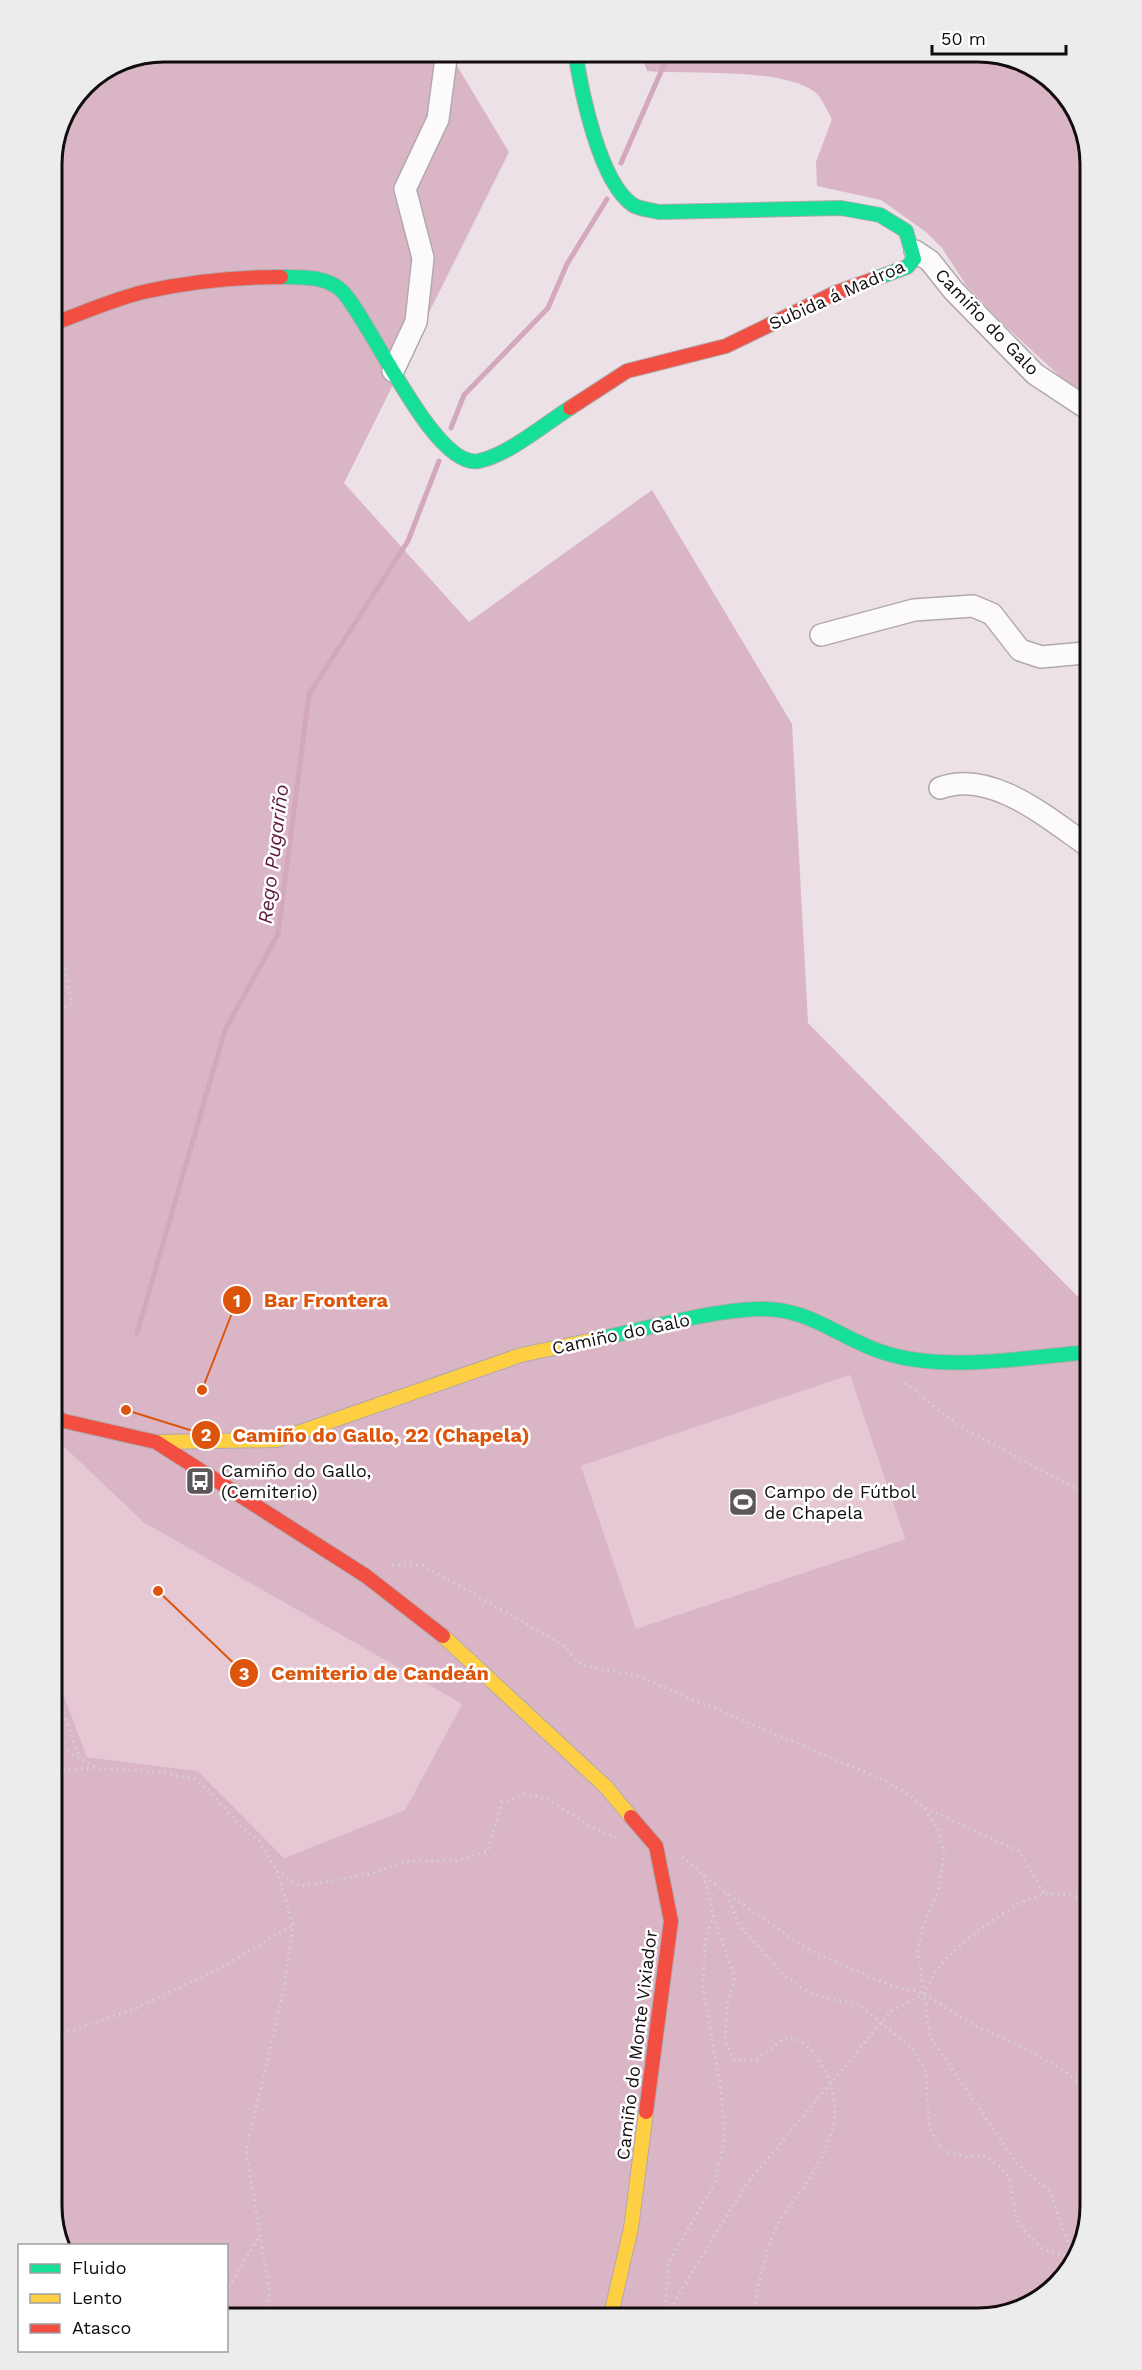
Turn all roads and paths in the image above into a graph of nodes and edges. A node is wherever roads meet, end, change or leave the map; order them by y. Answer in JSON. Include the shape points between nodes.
{"nodes":[{"id":1,"x":446,"y":62,"type":"edge"},
{"id":2,"x":577,"y":62,"type":"edge"},
{"id":3,"x":915,"y":251,"type":"junction"},
{"id":4,"x":62,"y":320,"type":"edge"},
{"id":5,"x":393,"y":371,"type":"junction"},
{"id":6,"x":1081,"y":404,"type":"edge"},
{"id":7,"x":821,"y":634,"type":"dead end"},
{"id":8,"x":1081,"y":653,"type":"edge"},
{"id":9,"x":940,"y":788,"type":"dead end"},
{"id":10,"x":1081,"y":841,"type":"edge"},
{"id":11,"x":62,"y":956,"type":"edge"},
{"id":12,"x":62,"y":1011,"type":"edge"},
{"id":13,"x":1081,"y":1353,"type":"edge"},
{"id":14,"x":900,"y":1376,"type":"dead end"},
{"id":15,"x":62,"y":1420,"type":"edge"},
{"id":16,"x":156,"y":1442,"type":"junction"},
{"id":17,"x":1081,"y":1492,"type":"edge"},
{"id":18,"x":366,"y":1576,"type":"junction"},
{"id":19,"x":62,"y":1709,"type":"edge"},
{"id":20,"x":62,"y":1749,"type":"edge"},
{"id":21,"x":80,"y":1758,"type":"junction"},
{"id":22,"x":98,"y":1768,"type":"junction"},
{"id":23,"x":62,"y":1770,"type":"edge"},
{"id":24,"x":925,"y":1808,"type":"junction"},
{"id":25,"x":620,"y":1838,"type":"dead end"},
{"id":26,"x":656,"y":1846,"type":"junction"},
{"id":27,"x":277,"y":1871,"type":"junction"},
{"id":28,"x":704,"y":1873,"type":"junction"},
{"id":29,"x":727,"y":1894,"type":"junction"},
{"id":30,"x":1044,"y":1894,"type":"junction"},
{"id":31,"x":1081,"y":1897,"type":"edge"},
{"id":32,"x":713,"y":1914,"type":"junction"},
{"id":33,"x":293,"y":1925,"type":"junction"},
{"id":34,"x":923,"y":1993,"type":"junction"},
{"id":35,"x":880,"y":2024,"type":"junction"},
{"id":36,"x":62,"y":2034,"type":"edge"},
{"id":37,"x":831,"y":2080,"type":"junction"},
{"id":38,"x":1081,"y":2084,"type":"edge"},
{"id":39,"x":259,"y":2236,"type":"junction"},
{"id":40,"x":1071,"y":2250,"type":"edge"},
{"id":41,"x":1067,"y":2257,"type":"edge"},
{"id":42,"x":228,"y":2289,"type":"edge"},
{"id":43,"x":268,"y":2308,"type":"edge"},
{"id":44,"x":613,"y":2308,"type":"edge"},
{"id":45,"x":666,"y":2308,"type":"edge"},
{"id":46,"x":671,"y":2308,"type":"edge"},
{"id":47,"x":755,"y":2308,"type":"edge"}],
"edges":[{"from":1,"to":5,"type":"street","via":[[438,119],[405,189],[423,258],[416,322]]},
{"from":2,"to":3,"type":"street","name":"Subida á Madroa","via":[[587,116],[611,176],[623,197],[634,206],[693,213],[820,205],[891,220],[902,226]]},
{"from":3,"to":5,"type":"street","name":"Subida á Madroa","via":[[907,267],[834,293],[726,346],[627,371],[494,457],[476,462],[452,453],[421,416]]},
{"from":3,"to":6,"type":"street","name":"Camiño do Galo","via":[[930,261],[1035,374]]},
{"from":4,"to":5,"type":"street","name":"Subida á Madroa","via":[[142,292],[221,281],[319,279],[334,284],[347,296]]},
{"from":7,"to":8,"type":"street","via":[[914,610],[973,606],[992,614],[1020,650],[1041,657]]},
{"from":9,"to":10,"type":"street","via":[[955,782],[1009,793]]},
{"from":11,"to":12,"type":"path","via":[[72,1003]]},
{"from":13,"to":16,"type":"street","name":"Camiño do Galo","via":[[952,1362],[917,1360],[882,1352],[800,1313],[760,1309],[521,1355],[277,1440]]},
{"from":14,"to":17,"type":"path","via":[[906,1385],[958,1425]]},
{"from":15,"to":16,"type":"street","name":"Camiño do Monte Vixiador"},
{"from":16,"to":18,"type":"street","name":"Camiño do Monte Vixiador"},
{"from":18,"to":24,"type":"path","via":[[387,1565],[422,1565],[546,1635],[581,1665],[635,1675],[748,1721],[884,1780]]},
{"from":18,"to":26,"type":"street","name":"Camiño do Monte Vixiador","via":[[444,1636],[606,1787]]},
{"from":19,"to":21,"type":"path"},
{"from":20,"to":21,"type":"path"},
{"from":21,"to":22,"type":"path"},
{"from":22,"to":23,"type":"path"},
{"from":22,"to":27,"type":"path","via":[[161,1772],[195,1779],[260,1841]]},
{"from":24,"to":30,"type":"path","via":[[1019,1851]]},
{"from":24,"to":34,"type":"path","via":[[939,1831],[944,1854],[939,1888],[922,1929],[918,1952]]},
{"from":25,"to":27,"type":"path","via":[[594,1828],[547,1799],[526,1794],[502,1802],[487,1852],[453,1861],[407,1861],[369,1874],[302,1887]]},
{"from":26,"to":28,"type":"path","via":[[675,1853]]},
{"from":26,"to":44,"type":"street","name":"Camiño do Monte Vixiador","via":[[671,1921],[631,2228]]},
{"from":27,"to":33,"type":"path"},
{"from":28,"to":29,"type":"path"},
{"from":28,"to":32,"type":"path"},
{"from":29,"to":34,"type":"path","via":[[812,1952],[890,1985]]},
{"from":29,"to":35,"type":"path","via":[[740,1927],[787,1978],[813,1995],[858,2004]]},
{"from":30,"to":31,"type":"path"},
{"from":30,"to":34,"type":"path","via":[[972,1935],[937,1969]]},
{"from":32,"to":37,"type":"path","via":[[735,1978],[727,2006],[725,2042],[735,2061],[758,2059],[784,2038],[801,2040],[810,2046]]},
{"from":32,"to":45,"type":"path","via":[[705,1942],[704,1987],[725,2137],[715,2182],[668,2264]]},
{"from":33,"to":36,"type":"path","via":[[222,1967],[134,2009]]},
{"from":33,"to":39,"type":"path","via":[[284,1989],[246,2151]]},
{"from":34,"to":35,"type":"path","via":[[891,2011]]},
{"from":34,"to":38,"type":"path","via":[[973,2025],[1064,2070]]},
{"from":34,"to":40,"type":"path","via":[[930,2036],[1017,2164],[1049,2190]]},
{"from":35,"to":37,"type":"path"},
{"from":35,"to":41,"type":"path","via":[[913,2049],[926,2072],[929,2126],[936,2141],[946,2152],[984,2156],[999,2166],[1009,2177],[1016,2217],[1023,2229],[1043,2249]]},
{"from":37,"to":46,"type":"path","via":[[745,2186]]},
{"from":37,"to":47,"type":"path","via":[[835,2113],[831,2141],[775,2228]]},
{"from":39,"to":42,"type":"path"},
{"from":39,"to":43,"type":"path","via":[[269,2289]]}]}
